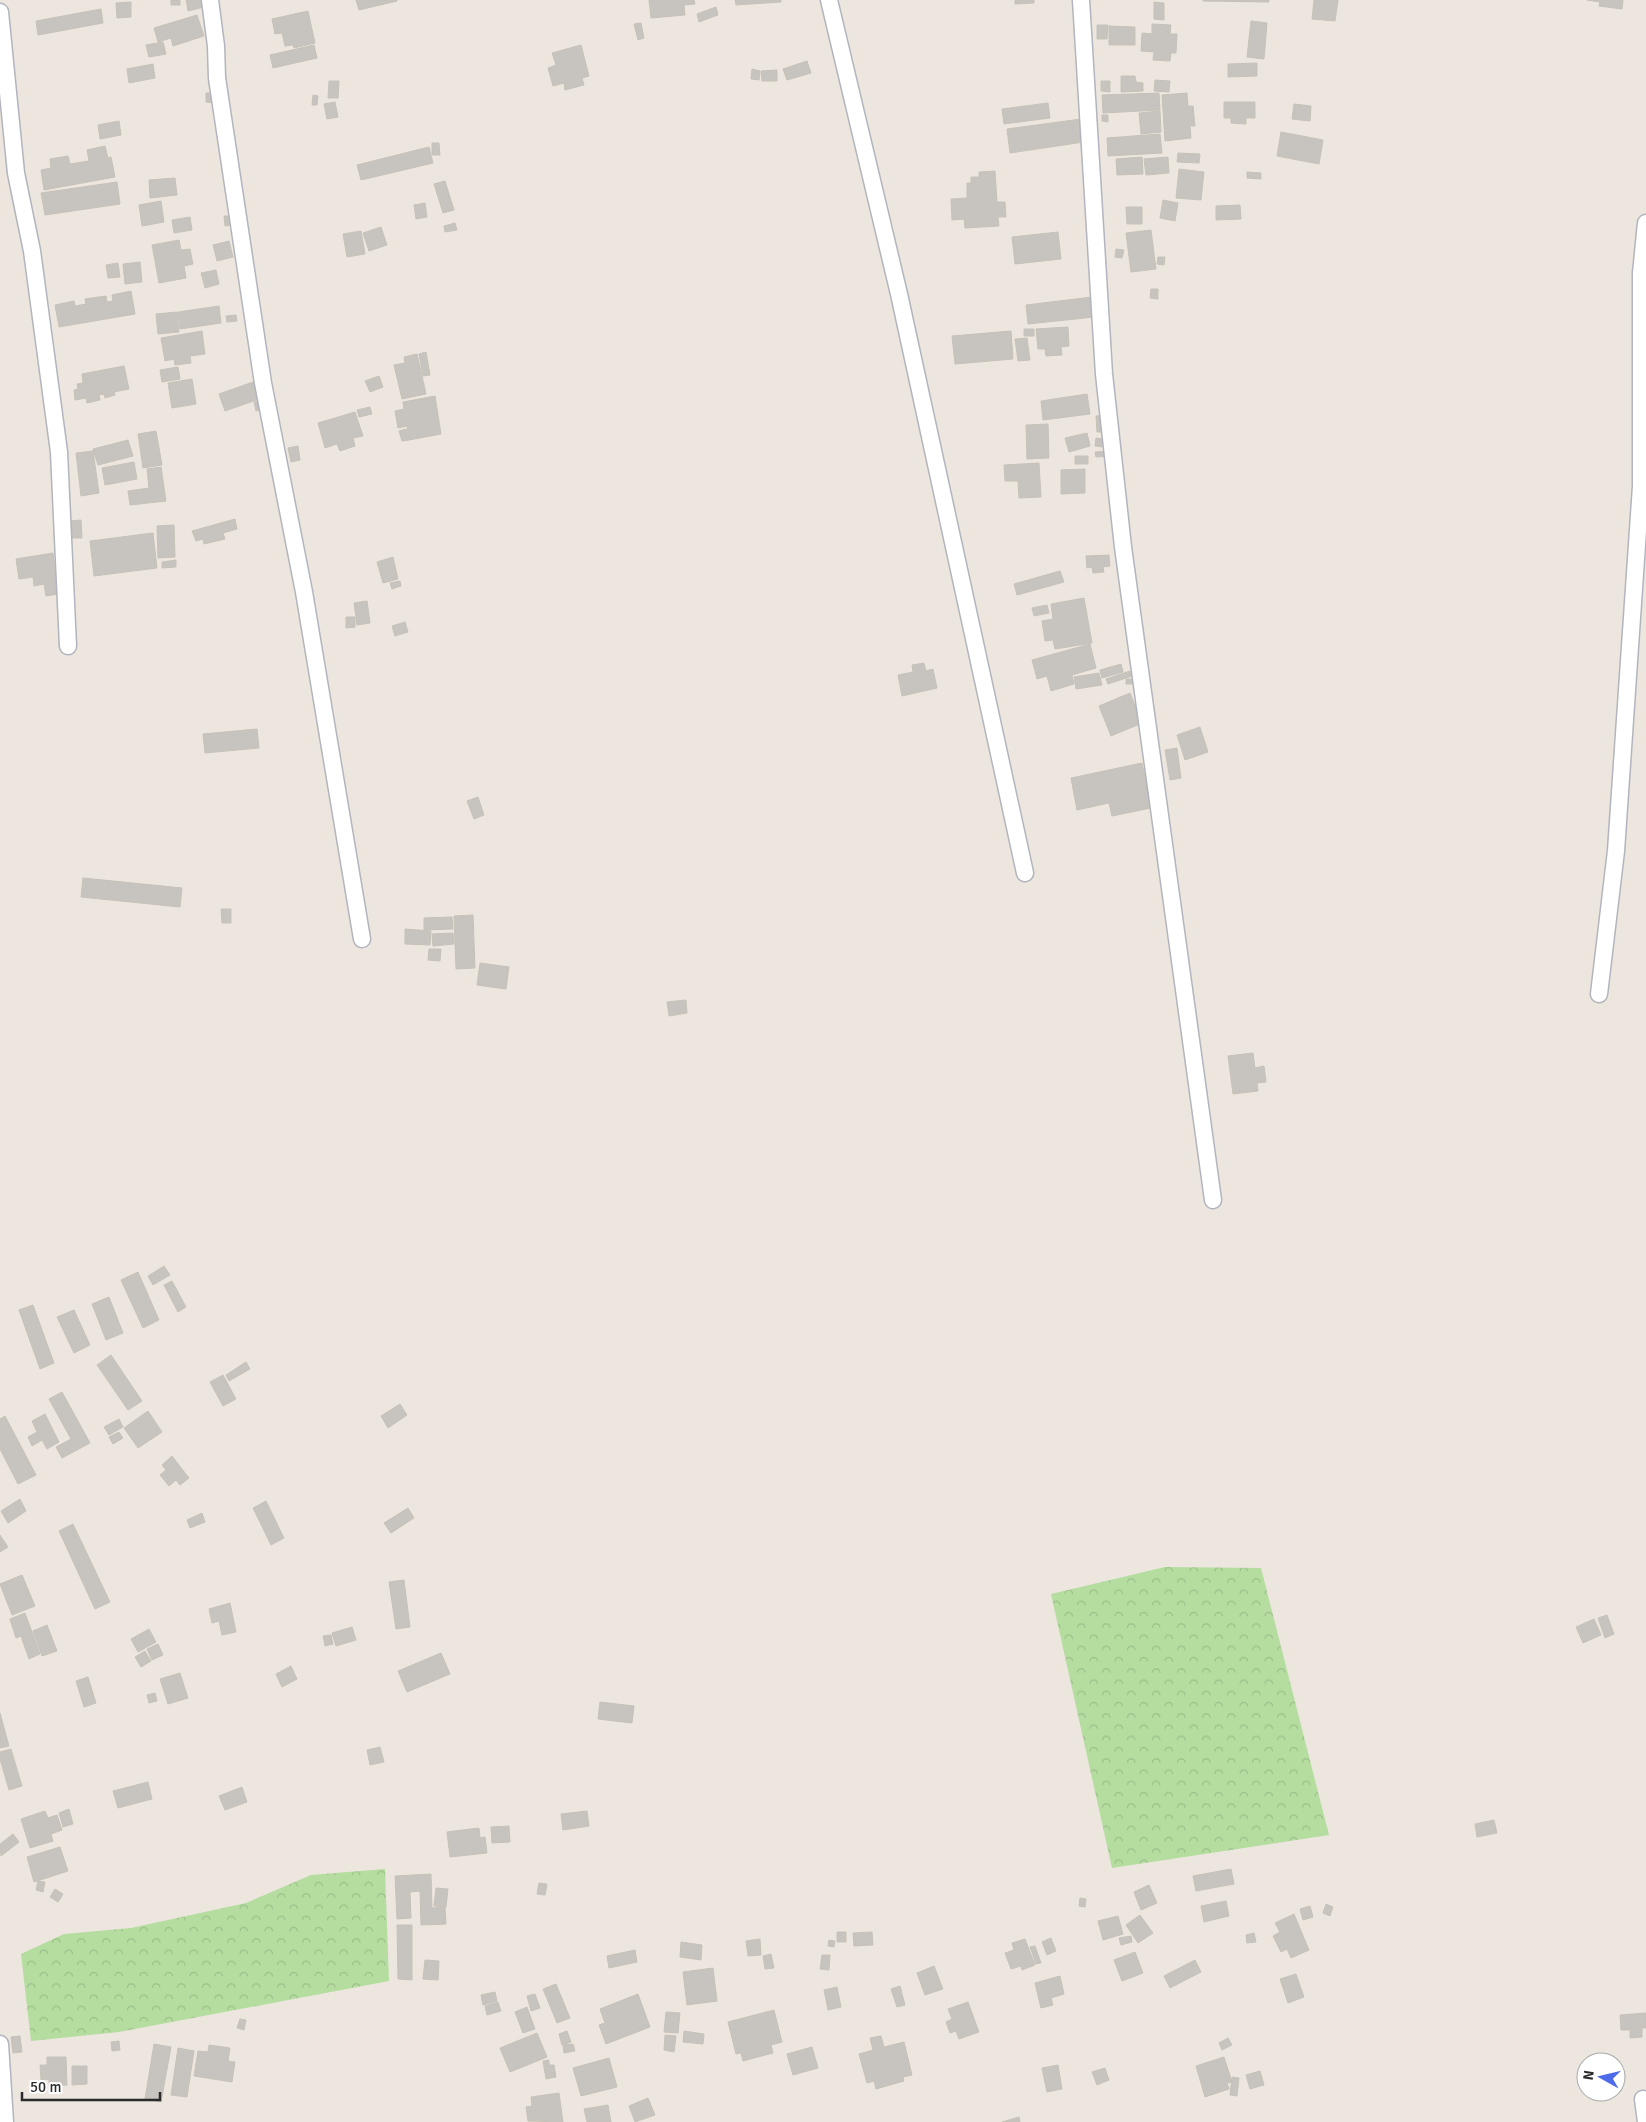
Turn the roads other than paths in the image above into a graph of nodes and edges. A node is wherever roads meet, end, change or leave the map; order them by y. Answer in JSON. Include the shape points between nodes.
{"nodes":[{"id":1,"x":210,"y":0,"type":"edge"},
{"id":2,"x":829,"y":0,"type":"edge"},
{"id":3,"x":1081,"y":0,"type":"edge"},
{"id":4,"x":0,"y":12,"type":"edge"},
{"id":5,"x":1646,"y":223,"type":"edge"},
{"id":6,"x":68,"y":646,"type":"dead end"},
{"id":7,"x":1025,"y":873,"type":"dead end"},
{"id":8,"x":362,"y":939,"type":"dead end"},
{"id":9,"x":1599,"y":994,"type":"dead end"},
{"id":10,"x":1213,"y":1200,"type":"dead end"},
{"id":11,"x":0,"y":2044,"type":"edge"},
{"id":12,"x":1643,"y":2099,"type":"dead end"},
{"id":13,"x":5,"y":2122,"type":"edge"},
{"id":14,"x":1646,"y":2122,"type":"edge"}],
"edges":[{"from":1,"to":8,"type":"street","via":[[217,78],[264,383],[304,592]]},
{"from":2,"to":7,"type":"street","via":[[899,294]]},
{"from":3,"to":10,"type":"street","via":[[1104,374],[1122,547]]},
{"from":4,"to":6,"type":"street","via":[[16,173],[32,251],[58,452]]},
{"from":5,"to":9,"type":"street","via":[[1641,273],[1642,486],[1616,851]]},
{"from":11,"to":13,"type":"street"},
{"from":12,"to":14,"type":"street"}]}
